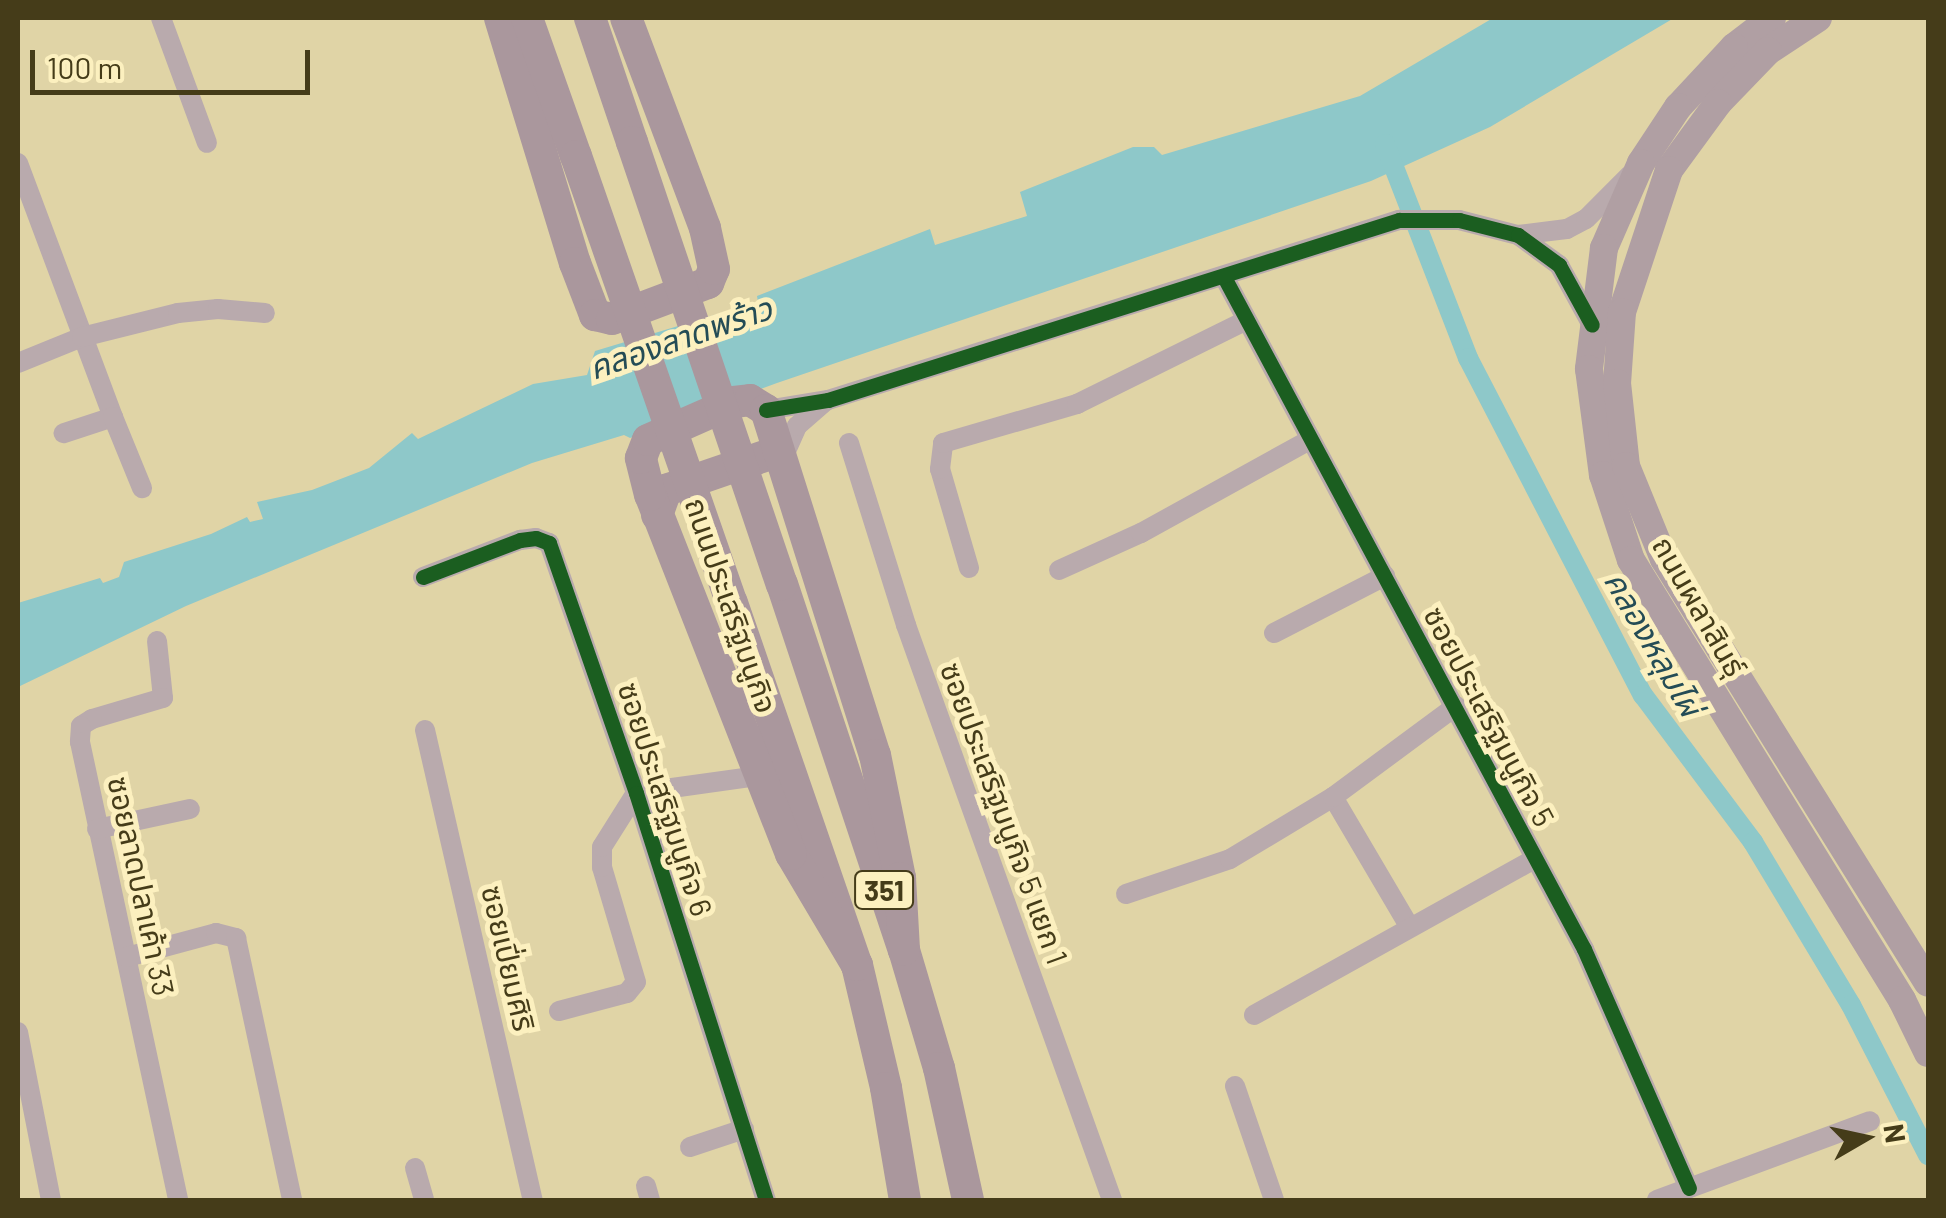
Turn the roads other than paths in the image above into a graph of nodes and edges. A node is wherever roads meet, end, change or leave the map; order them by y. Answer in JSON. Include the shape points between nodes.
{"nodes":[{"id":1,"x":161,"y":18,"type":"edge"},
{"id":2,"x":500,"y":18,"type":"edge"},
{"id":3,"x":527,"y":18,"type":"edge"},
{"id":4,"x":590,"y":18,"type":"edge"},
{"id":5,"x":626,"y":18,"type":"edge"},
{"id":6,"x":1772,"y":18,"type":"edge"},
{"id":7,"x":1818,"y":18,"type":"edge"},
{"id":8,"x":207,"y":143,"type":"dead end"},
{"id":9,"x":18,"y":162,"type":"edge"},
{"id":10,"x":1641,"y":162,"type":"junction"},
{"id":11,"x":1518,"y":235,"type":"junction"},
{"id":12,"x":1224,"y":277,"type":"junction"},
{"id":13,"x":264,"y":313,"type":"dead end"},
{"id":14,"x":1245,"y":321,"type":"junction"},
{"id":15,"x":1592,"y":325,"type":"junction"},
{"id":16,"x":82,"y":337,"type":"junction"},
{"id":17,"x":18,"y":364,"type":"edge"},
{"id":18,"x":828,"y":400,"type":"junction"},
{"id":19,"x":766,"y":410,"type":"junction"},
{"id":20,"x":114,"y":417,"type":"junction"},
{"id":21,"x":64,"y":433,"type":"dead end"},
{"id":22,"x":1311,"y":439,"type":"junction"},
{"id":23,"x":848,"y":443,"type":"dead end"},
{"id":24,"x":784,"y":467,"type":"junction"},
{"id":25,"x":142,"y":488,"type":"dead end"},
{"id":26,"x":658,"y":515,"type":"junction"},
{"id":27,"x":969,"y":568,"type":"dead end"},
{"id":28,"x":1059,"y":570,"type":"dead end"},
{"id":29,"x":1384,"y":576,"type":"junction"},
{"id":30,"x":424,"y":577,"type":"dead end"},
{"id":31,"x":1274,"y":633,"type":"dead end"},
{"id":32,"x":157,"y":641,"type":"dead end"},
{"id":33,"x":1456,"y":706,"type":"junction"},
{"id":34,"x":425,"y":730,"type":"dead end"},
{"id":35,"x":759,"y":776,"type":"junction"},
{"id":36,"x":636,"y":793,"type":"junction"},
{"id":37,"x":1333,"y":797,"type":"junction"},
{"id":38,"x":190,"y":808,"type":"dead end"},
{"id":39,"x":97,"y":829,"type":"junction"},
{"id":40,"x":1534,"y":859,"type":"junction"},
{"id":41,"x":1126,"y":894,"type":"dead end"},
{"id":42,"x":1409,"y":926,"type":"junction"},
{"id":43,"x":904,"y":950,"type":"junction"},
{"id":44,"x":127,"y":957,"type":"junction"},
{"id":45,"x":857,"y":966,"type":"junction"},
{"id":46,"x":1928,"y":983,"type":"edge"},
{"id":47,"x":560,"y":1011,"type":"dead end"},
{"id":48,"x":1254,"y":1016,"type":"dead end"},
{"id":49,"x":18,"y":1032,"type":"edge"},
{"id":50,"x":1928,"y":1054,"type":"edge"},
{"id":51,"x":1235,"y":1086,"type":"dead end"},
{"id":52,"x":1870,"y":1121,"type":"dead end"},
{"id":53,"x":744,"y":1129,"type":"junction"},
{"id":54,"x":690,"y":1147,"type":"dead end"},
{"id":55,"x":416,"y":1168,"type":"dead end"},
{"id":56,"x":1689,"y":1188,"type":"junction"},
{"id":57,"x":51,"y":1200,"type":"edge"},
{"id":58,"x":178,"y":1200,"type":"edge"},
{"id":59,"x":292,"y":1200,"type":"edge"},
{"id":60,"x":424,"y":1200,"type":"edge"},
{"id":61,"x":533,"y":1200,"type":"edge"},
{"id":62,"x":766,"y":1200,"type":"edge"},
{"id":63,"x":905,"y":1200,"type":"edge"},
{"id":64,"x":968,"y":1200,"type":"edge"},
{"id":65,"x":1112,"y":1200,"type":"edge"},
{"id":66,"x":1274,"y":1200,"type":"edge"},
{"id":67,"x":1657,"y":1200,"type":"edge"}],
"edges":[{"from":1,"to":8,"type":"street"},
{"from":2,"to":5,"type":"main road","via":[[574,262],[595,315],[612,319],[708,283],[714,269]]},
{"from":3,"to":45,"type":"main road","name":"ถนนประเสริฐมนูกิจ","number":"351","bridge":true},
{"from":4,"to":43,"type":"main road","name":"ถนนประเสริฐมนูกิจ","number":"351","bridge":true},
{"from":6,"to":10,"type":"main road","name":"ถนนผลาสินธุ์","via":[[1734,47],[1678,107]]},
{"from":7,"to":46,"type":"main road","name":"ถนนผลาสินธุ์","via":[[1768,52],[1718,103],[1669,170],[1622,312],[1617,382],[1626,466],[1664,559]]},
{"from":9,"to":16,"type":"street"},
{"from":10,"to":11,"type":"street","via":[[1586,219],[1567,229]]},
{"from":10,"to":15,"type":"main road","name":"ถนนผลาสินธุ์","via":[[1604,248]]},
{"from":11,"to":12,"type":"street","via":[[1459,220],[1409,219]]},
{"from":11,"to":15,"type":"street","via":[[1559,265]]},
{"from":12,"to":14,"type":"street","name":"ซอยประเสริฐมนูกิจ 5"},
{"from":12,"to":18,"type":"street"},
{"from":13,"to":16,"type":"street","via":[[178,313]]},
{"from":14,"to":22,"type":"street","name":"ซอยประเสริฐมนูกิจ 5"},
{"from":14,"to":27,"type":"street","via":[[1076,404],[943,444],[940,469]]},
{"from":15,"to":50,"type":"main road","name":"ถนนผลาสินธุ์","via":[[1588,369],[1604,475],[1631,560],[1902,1000]]},
{"from":16,"to":17,"type":"street"},
{"from":16,"to":20,"type":"street"},
{"from":18,"to":19,"type":"street"},
{"from":18,"to":24,"type":"street","via":[[797,426]]},
{"from":19,"to":24,"type":"main road"},
{"from":19,"to":26,"type":"main road","via":[[750,400],[734,402],[648,440],[641,458]]},
{"from":20,"to":21,"type":"street"},
{"from":20,"to":25,"type":"street"},
{"from":22,"to":28,"type":"street"},
{"from":22,"to":29,"type":"street","name":"ซอยประเสริฐมนูกิจ 5"},
{"from":23,"to":65,"type":"street","name":"ซอยประเสริฐมนูกิจ 5 แยก 1","via":[[906,626]]},
{"from":24,"to":26,"type":"main road","via":[[766,456],[666,490]]},
{"from":24,"to":43,"type":"main road","via":[[875,755],[900,878]]},
{"from":26,"to":35,"type":"main road"},
{"from":29,"to":31,"type":"street"},
{"from":29,"to":33,"type":"street","name":"ซอยประเสริฐมนูกิจ 5"},
{"from":30,"to":36,"type":"street","name":"ซอยประเสริฐมนูกิจ 6","via":[[520,540],[549,544]]},
{"from":32,"to":39,"type":"street","name":"ซอยลาดปลาเค้า 33","via":[[163,698],[80,726]]},
{"from":33,"to":37,"type":"street"},
{"from":33,"to":40,"type":"street","name":"ซอยประเสริฐมนูกิจ 5"},
{"from":34,"to":61,"type":"street","name":"ซอยเปี่ยมศิริ"},
{"from":35,"to":36,"type":"street"},
{"from":35,"to":45,"type":"main road","via":[[790,854]]},
{"from":36,"to":47,"type":"street","via":[[602,847],[636,982],[627,993]]},
{"from":36,"to":53,"type":"street","name":"ซอยประเสริฐมนูกิจ 6"},
{"from":37,"to":41,"type":"street","via":[[1230,859]]},
{"from":37,"to":42,"type":"street"},
{"from":38,"to":39,"type":"street"},
{"from":39,"to":44,"type":"street","name":"ซอยลาดปลาเค้า 33"},
{"from":40,"to":42,"type":"street"},
{"from":40,"to":56,"type":"street","name":"ซอยประเสริฐมนูกิจ 5","via":[[1601,984]]},
{"from":42,"to":48,"type":"street"},
{"from":43,"to":64,"type":"main road","name":"ถนนประเสริฐมนูกิจ","number":"351"},
{"from":44,"to":58,"type":"street","name":"ซอยลาดปลาเค้า 33"},
{"from":44,"to":59,"type":"street","via":[[216,933],[236,938]]},
{"from":45,"to":63,"type":"main road","name":"ถนนประเสริฐมนูกิจ","number":"351"},
{"from":49,"to":57,"type":"street"},
{"from":51,"to":66,"type":"street"},
{"from":52,"to":56,"type":"street"},
{"from":53,"to":54,"type":"street"},
{"from":53,"to":62,"type":"street","name":"ซอยประเสริฐมนูกิจ 6"},
{"from":55,"to":60,"type":"street"},
{"from":56,"to":67,"type":"street"}]}
